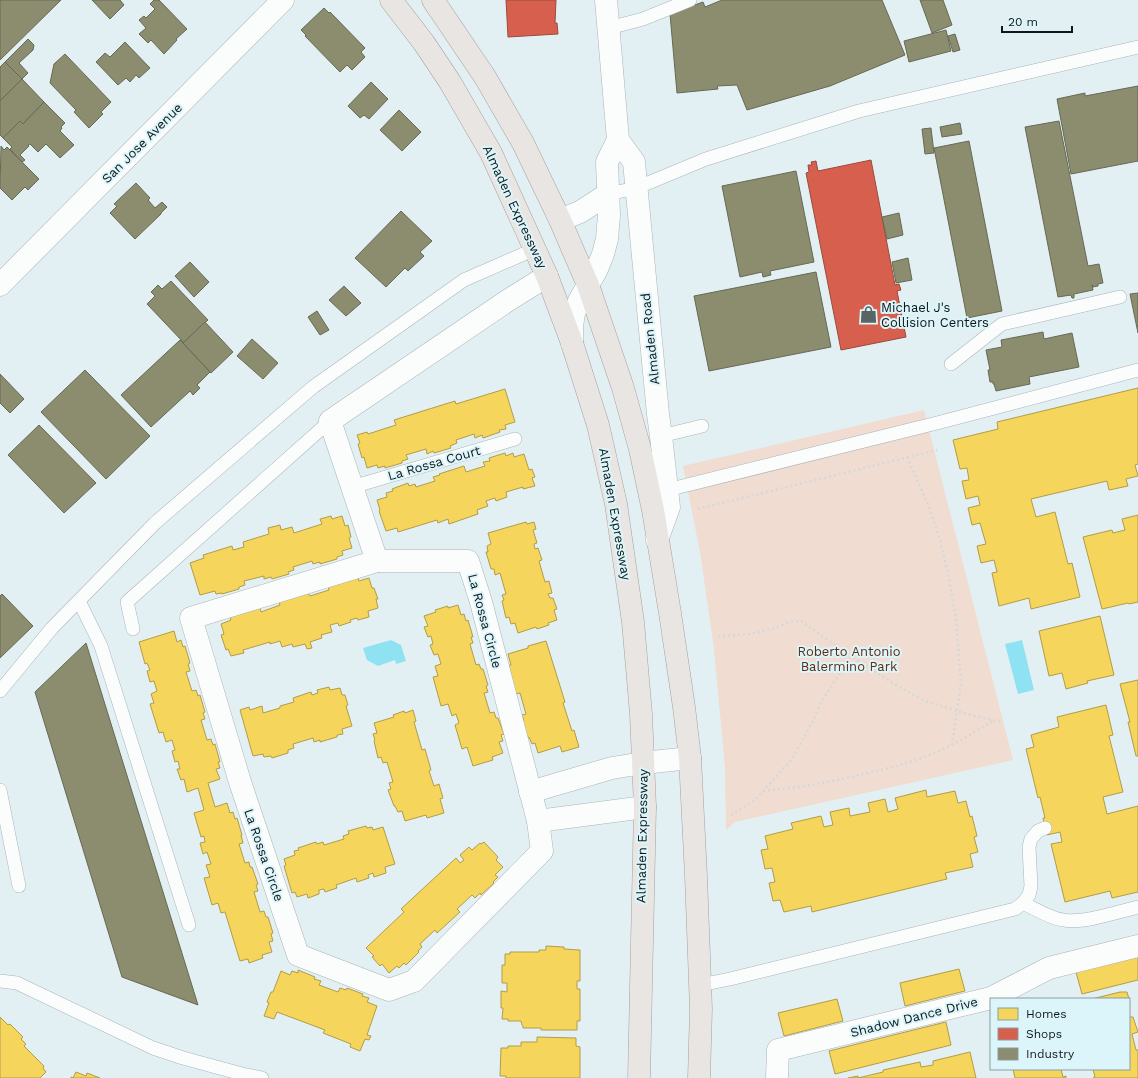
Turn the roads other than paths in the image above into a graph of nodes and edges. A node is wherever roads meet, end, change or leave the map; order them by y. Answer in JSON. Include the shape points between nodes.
{"nodes":[{"id":1,"x":283,"y":0,"type":"edge"},
{"id":2,"x":391,"y":0,"type":"edge"},
{"id":3,"x":433,"y":0,"type":"edge"},
{"id":4,"x":606,"y":0,"type":"edge"},
{"id":5,"x":690,"y":0,"type":"edge"},
{"id":6,"x":608,"y":28,"type":"junction"},
{"id":7,"x":1138,"y":47,"type":"edge"},
{"id":8,"x":618,"y":140,"type":"junction"},
{"id":9,"x":636,"y":188,"type":"junction"},
{"id":10,"x":608,"y":194,"type":"junction"},
{"id":11,"x":560,"y":220,"type":"junction"},
{"id":12,"x":535,"y":248,"type":"junction"},
{"id":13,"x":547,"y":276,"type":"junction"},
{"id":14,"x":0,"y":285,"type":"edge"},
{"id":15,"x":588,"y":285,"type":"junction"},
{"id":16,"x":1120,"y":297,"type":"dead end"},
{"id":17,"x":572,"y":343,"type":"junction"},
{"id":18,"x":952,"y":364,"type":"dead end"},
{"id":19,"x":1138,"y":370,"type":"edge"},
{"id":20,"x":330,"y":421,"type":"junction"},
{"id":21,"x":702,"y":426,"type":"dead end"},
{"id":22,"x":661,"y":436,"type":"junction"},
{"id":23,"x":515,"y":439,"type":"dead end"},
{"id":24,"x":352,"y":487,"type":"junction"},
{"id":25,"x":667,"y":490,"type":"junction"},
{"id":26,"x":657,"y":540,"type":"junction"},
{"id":27,"x":377,"y":561,"type":"junction"},
{"id":28,"x":79,"y":601,"type":"junction"},
{"id":29,"x":133,"y":629,"type":"dead end"},
{"id":30,"x":0,"y":691,"type":"edge"},
{"id":31,"x":690,"y":758,"type":"junction"},
{"id":32,"x":643,"y":763,"type":"junction"},
{"id":33,"x":0,"y":790,"type":"edge"},
{"id":34,"x":530,"y":792,"type":"junction"},
{"id":35,"x":644,"y":808,"type":"junction"},
{"id":36,"x":538,"y":821,"type":"junction"},
{"id":37,"x":1045,"y":828,"type":"dead end"},
{"id":38,"x":19,"y":886,"type":"dead end"},
{"id":39,"x":1023,"y":903,"type":"junction"},
{"id":40,"x":1138,"y":907,"type":"edge"},
{"id":41,"x":189,"y":925,"type":"dead end"},
{"id":42,"x":1138,"y":946,"type":"edge"},
{"id":43,"x":0,"y":980,"type":"edge"},
{"id":44,"x":700,"y":985,"type":"junction"},
{"id":45,"x":990,"y":998,"type":"edge"},
{"id":46,"x":991,"y":998,"type":"edge"},
{"id":47,"x":262,"y":1078,"type":"edge"},
{"id":48,"x":639,"y":1078,"type":"edge"},
{"id":49,"x":699,"y":1078,"type":"edge"},
{"id":50,"x":777,"y":1078,"type":"edge"}],
"edges":[{"from":1,"to":14,"type":"street","name":"San Jose Avenue"},
{"from":2,"to":12,"type":"main road","name":"Almaden Expressway","via":[[450,82],[491,154]]},
{"from":3,"to":11,"type":"main road","via":[[485,77],[523,143]]},
{"from":4,"to":6,"type":"street"},
{"from":5,"to":6,"type":"lane","via":[[643,19]]},
{"from":6,"to":8,"type":"street"},
{"from":7,"to":9,"type":"lane","via":[[859,112],[706,159]]},
{"from":8,"to":9,"type":"street","name":"Almaden Road","via":[[634,162]]},
{"from":8,"to":10,"type":"street","via":[[607,162]]},
{"from":9,"to":10,"type":"lane"},
{"from":9,"to":22,"type":"street","name":"Almaden Road"},
{"from":10,"to":11,"type":"street","via":[[580,212]]},
{"from":10,"to":15,"type":"street","via":[[607,239],[597,269]]},
{"from":11,"to":15,"type":"main road"},
{"from":12,"to":13,"type":"main road","name":"Almaden Expressway"},
{"from":12,"to":28,"type":"lane","via":[[464,280],[313,387],[155,523]]},
{"from":13,"to":17,"type":"main road","name":"Almaden Expressway"},
{"from":13,"to":20,"type":"street"},
{"from":15,"to":17,"type":"street","via":[[574,313]]},
{"from":15,"to":26,"type":"main road","via":[[623,388],[640,449]]},
{"from":16,"to":18,"type":"lane","via":[[1002,324]]},
{"from":17,"to":32,"type":"main road","name":"Almaden Expressway","via":[[598,424],[616,504],[633,622]]},
{"from":19,"to":25,"type":"lane"},
{"from":20,"to":24,"type":"street"},
{"from":20,"to":29,"type":"lane","via":[[127,602]]},
{"from":21,"to":22,"type":"lane"},
{"from":22,"to":25,"type":"street","name":"Almaden Road"},
{"from":23,"to":24,"type":"lane","name":"La Rossa Court"},
{"from":24,"to":27,"type":"street"},
{"from":25,"to":26,"type":"street","name":"Almaden Road","via":[[669,507]]},
{"from":26,"to":31,"type":"main road"},
{"from":27,"to":34,"type":"street","name":"La Rossa Circle","via":[[468,561]]},
{"from":27,"to":36,"type":"street","name":"La Rossa Circle","via":[[191,618],[240,782],[298,955],[389,990],[414,980],[542,851]]},
{"from":28,"to":30,"type":"lane","via":[[52,628]]},
{"from":28,"to":41,"type":"lane","via":[[101,646]]},
{"from":31,"to":32,"type":"street"},
{"from":31,"to":44,"type":"main road"},
{"from":32,"to":34,"type":"street","via":[[612,768]]},
{"from":32,"to":35,"type":"main road","name":"Almaden Expressway"},
{"from":33,"to":38,"type":"lane"},
{"from":34,"to":36,"type":"street","name":"La Rossa Circle"},
{"from":35,"to":36,"type":"street"},
{"from":35,"to":48,"type":"main road","name":"Almaden Expressway"},
{"from":37,"to":39,"type":"lane","via":[[1031,839],[1031,886],[1029,896]]},
{"from":39,"to":40,"type":"lane","via":[[1049,916],[1073,921]]},
{"from":39,"to":44,"type":"lane","via":[[1009,911]]},
{"from":42,"to":46,"type":"street","name":"Shadow Dance Drive","via":[[1049,968]]},
{"from":43,"to":47,"type":"lane","via":[[17,983],[153,1048]]},
{"from":44,"to":49,"type":"main road"},
{"from":45,"to":50,"type":"street","name":"Shadow Dance Drive","via":[[778,1050]]}]}
